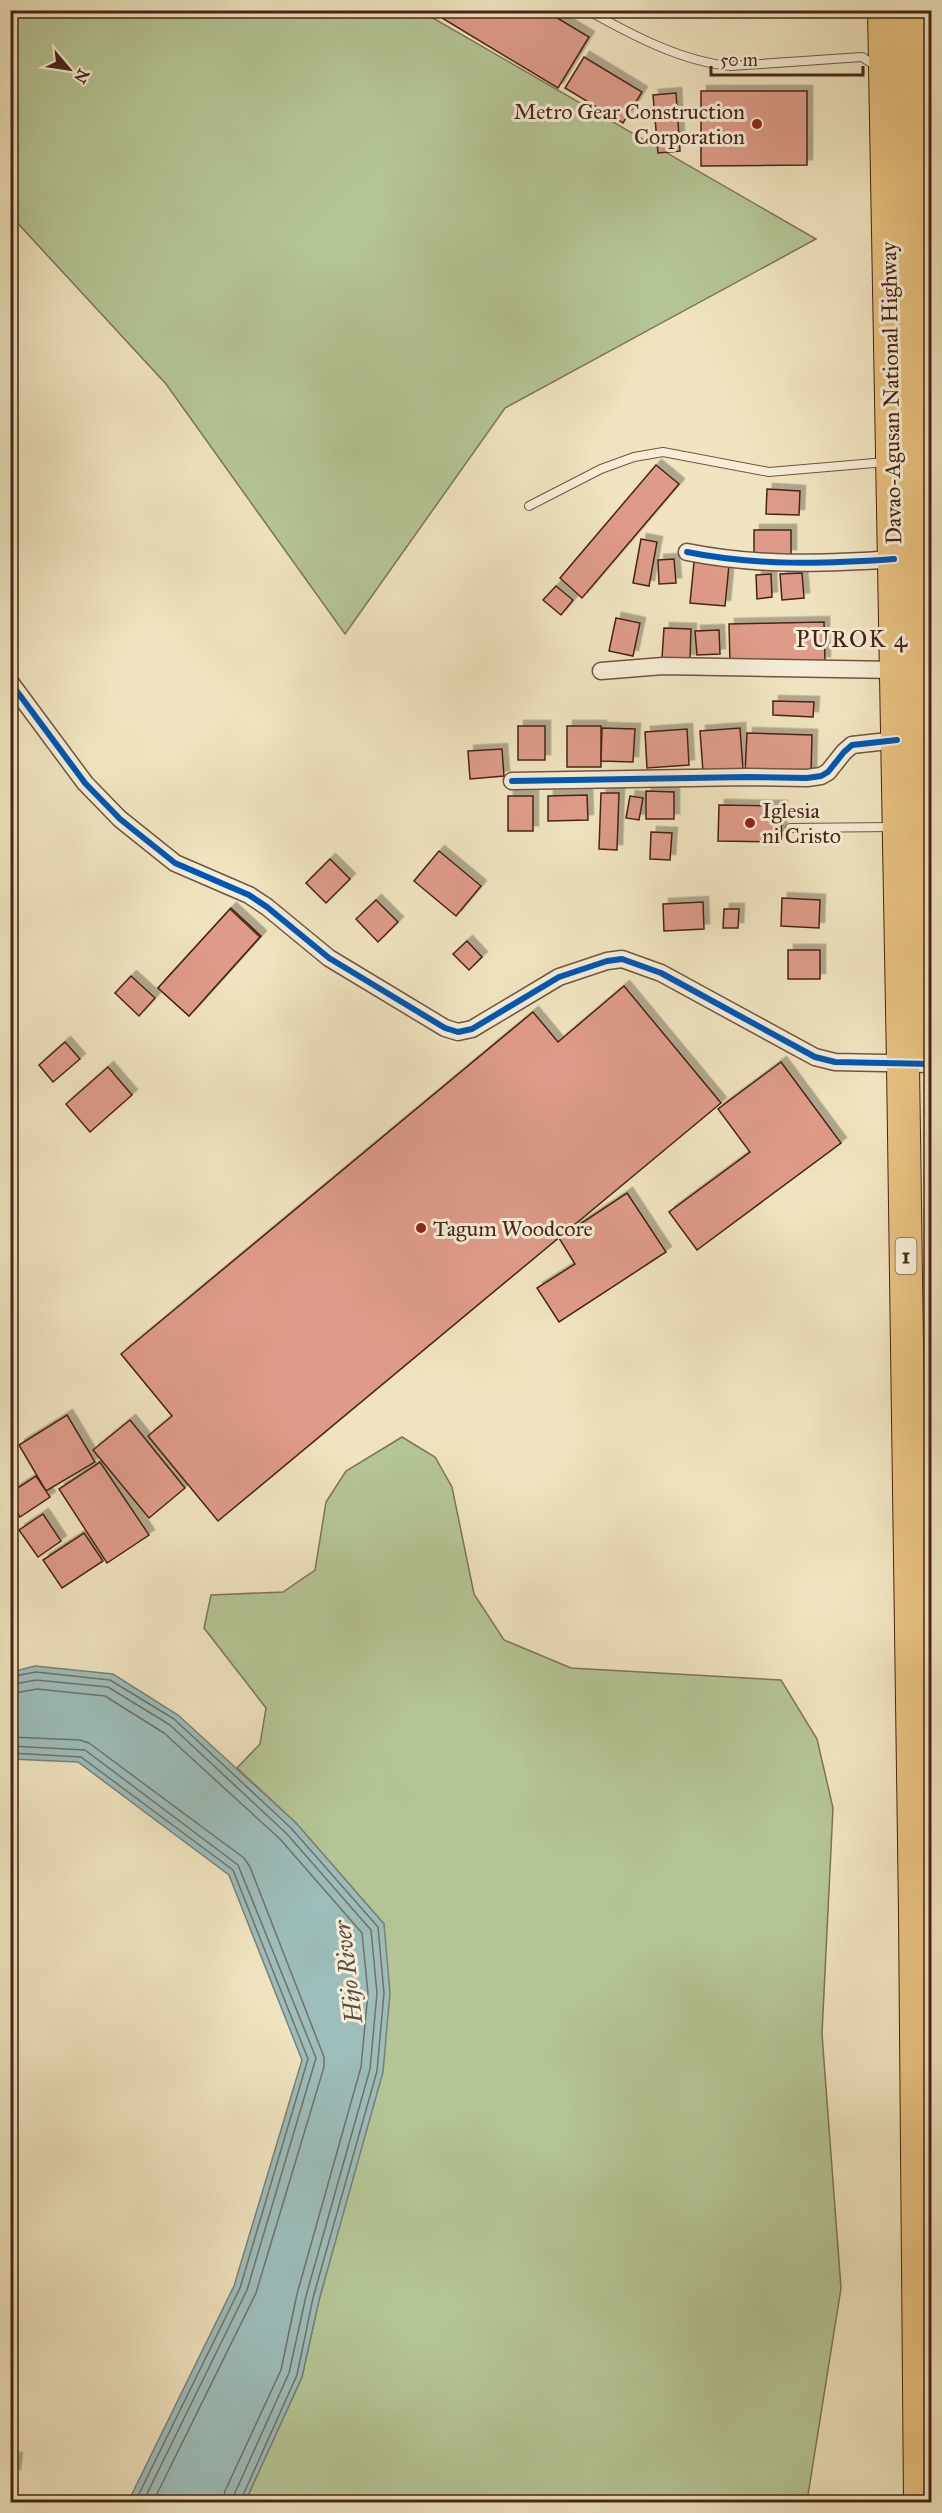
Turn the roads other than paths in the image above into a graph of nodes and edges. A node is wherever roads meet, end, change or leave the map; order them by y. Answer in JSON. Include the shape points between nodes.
{"nodes":[{"id":1,"x":587,"y":10,"type":"edge"},
{"id":2,"x":884,"y":10,"type":"edge"},
{"id":3,"x":912,"y":10,"type":"edge"},
{"id":4,"x":910,"y":69,"type":"edge"},
{"id":5,"x":910,"y":377,"type":"edge"},
{"id":6,"x":892,"y":461,"type":"junction"},
{"id":7,"x":529,"y":506,"type":"dead end"},
{"id":8,"x":687,"y":552,"type":"dead end"},
{"id":9,"x":894,"y":559,"type":"junction"},
{"id":10,"x":896,"y":670,"type":"junction"},
{"id":11,"x":601,"y":671,"type":"dead end"},
{"id":12,"x":10,"y":682,"type":"edge"},
{"id":13,"x":897,"y":741,"type":"junction"},
{"id":14,"x":929,"y":762,"type":"edge"},
{"id":15,"x":512,"y":781,"type":"dead end"},
{"id":16,"x":899,"y":827,"type":"junction"},
{"id":17,"x":790,"y":828,"type":"dead end"},
{"id":18,"x":932,"y":1052,"type":"edge"},
{"id":19,"x":917,"y":1064,"type":"edge"},
{"id":20,"x":920,"y":2502,"type":"edge"}],
"edges":[{"from":1,"to":4,"type":"lane","via":[[617,27],[712,65],[862,57]]},
{"from":2,"to":4,"type":"highway","name":"Davao-Agusan National Highway","number":"1"},
{"from":3,"to":4,"type":"highway","name":"Davao-Agusan National Highway","number":"1"},
{"from":4,"to":5,"type":"highway","name":"Davao-Agusan National Highway","number":"1"},
{"from":5,"to":6,"type":"highway","name":"Davao-Agusan National Highway","number":"1"},
{"from":5,"to":14,"type":"highway","name":"Davao-Agusan National Highway","number":"1"},
{"from":6,"to":7,"type":"lane","via":[[769,472],[663,452],[601,469]]},
{"from":6,"to":9,"type":"highway","name":"Davao-Agusan National Highway","number":"1"},
{"from":8,"to":9,"type":"street","via":[[769,563]]},
{"from":9,"to":10,"type":"highway","name":"Davao-Agusan National Highway","number":"1"},
{"from":10,"to":11,"type":"street","via":[[663,666]]},
{"from":10,"to":13,"type":"highway","name":"Davao-Agusan National Highway","number":"1"},
{"from":12,"to":19,"type":"street","via":[[85,783],[120,819],[175,863],[249,895],[328,958],[445,1028],[458,1032],[472,1029],[559,977],[622,959],[661,973],[815,1057],[835,1062]]},
{"from":13,"to":15,"type":"street","via":[[852,746],[828,772],[807,778]]},
{"from":13,"to":16,"type":"highway","name":"Davao-Agusan National Highway","number":"1"},
{"from":14,"to":18,"type":"highway","name":"Davao-Agusan National Highway","number":"1"},
{"from":16,"to":17,"type":"lane"},
{"from":16,"to":19,"type":"highway","name":"Davao-Agusan National Highway","number":"1"},
{"from":19,"to":20,"type":"highway","name":"Davao-Agusan National Highway","number":"1","via":[[915,1913]]}]}
